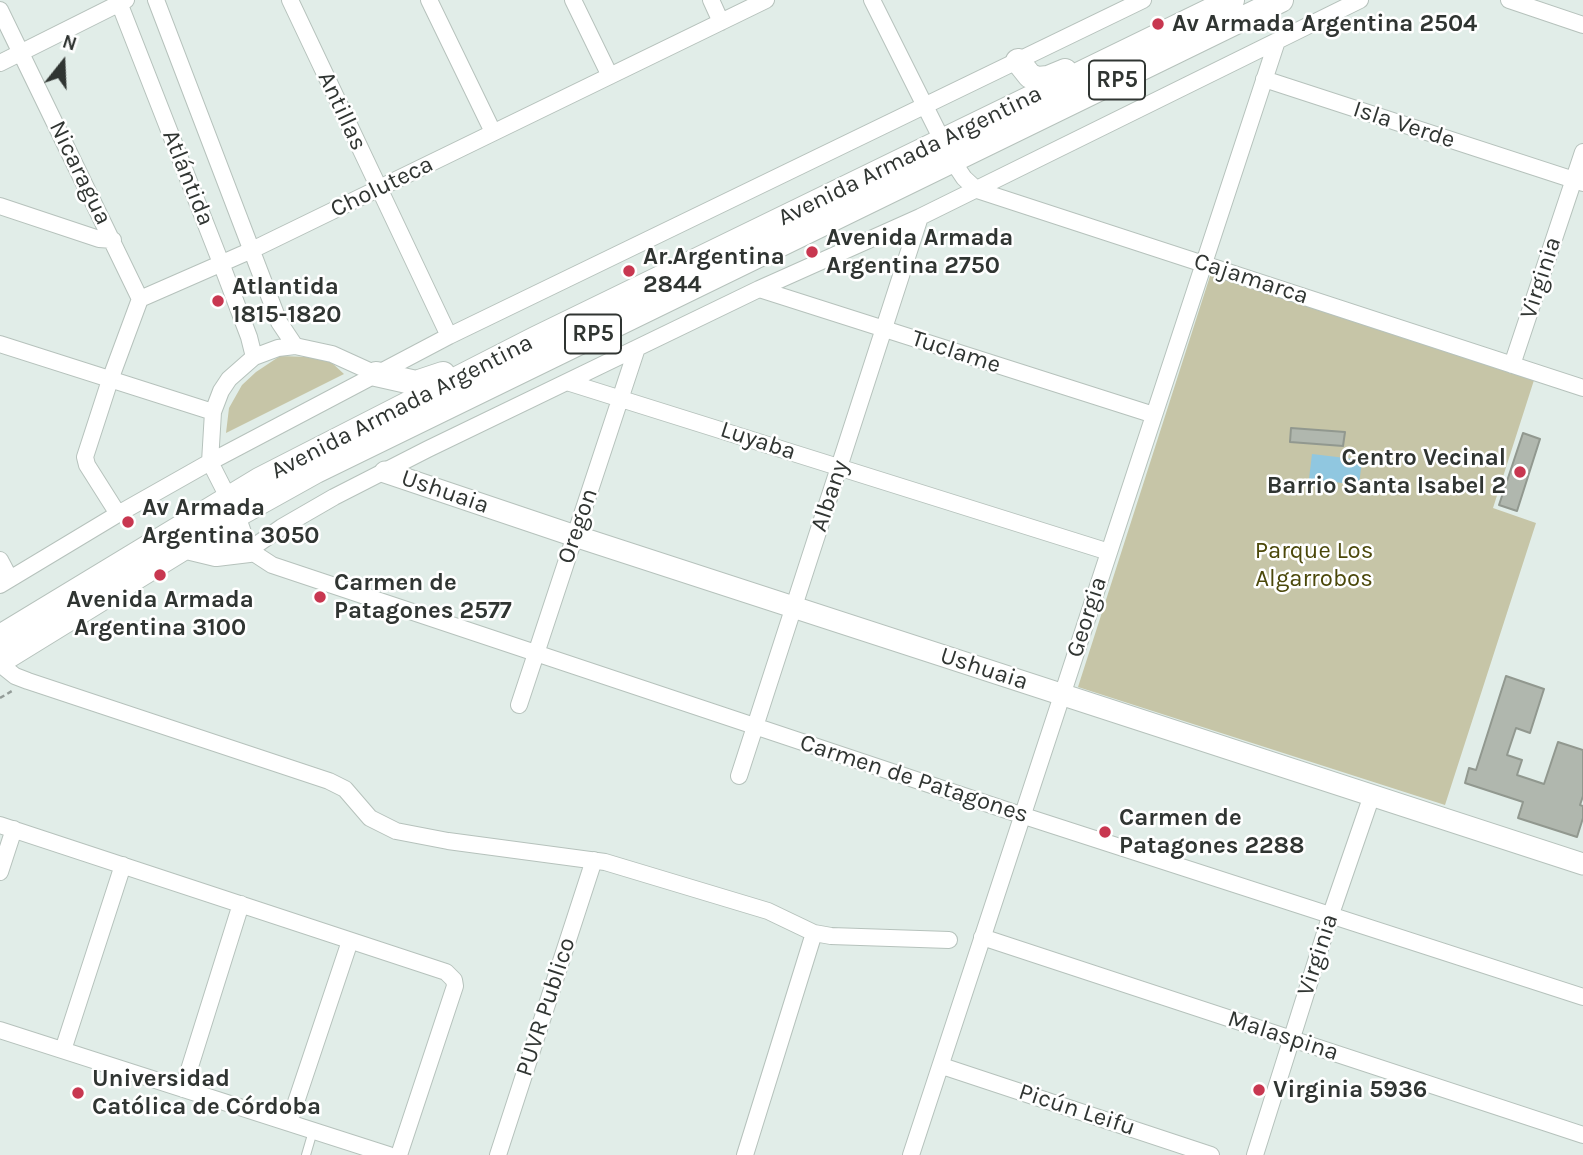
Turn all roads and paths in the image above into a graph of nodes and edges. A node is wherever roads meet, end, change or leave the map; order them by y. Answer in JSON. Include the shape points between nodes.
{"nodes":[{"id":1,"x":156,"y":0,"type":"edge"},
{"id":2,"x":290,"y":0,"type":"edge"},
{"id":3,"x":429,"y":0,"type":"edge"},
{"id":4,"x":573,"y":0,"type":"edge"},
{"id":5,"x":711,"y":0,"type":"edge"},
{"id":6,"x":766,"y":0,"type":"edge"},
{"id":7,"x":872,"y":0,"type":"edge"},
{"id":8,"x":1143,"y":0,"type":"edge"},
{"id":9,"x":1232,"y":0,"type":"edge"},
{"id":10,"x":1281,"y":0,"type":"edge"},
{"id":11,"x":1360,"y":0,"type":"edge"},
{"id":12,"x":1509,"y":0,"type":"edge"},
{"id":13,"x":121,"y":1,"type":"edge"},
{"id":14,"x":0,"y":10,"type":"edge"},
{"id":15,"x":721,"y":22,"type":"junction"},
{"id":16,"x":1583,"y":25,"type":"edge"},
{"id":17,"x":1277,"y":41,"type":"junction"},
{"id":18,"x":21,"y":53,"type":"junction"},
{"id":19,"x":1118,"y":54,"type":"junction"},
{"id":20,"x":1018,"y":61,"type":"junction"},
{"id":21,"x":0,"y":63,"type":"edge"},
{"id":22,"x":610,"y":75,"type":"junction"},
{"id":23,"x":1264,"y":79,"type":"junction"},
{"id":24,"x":925,"y":104,"type":"junction"},
{"id":25,"x":493,"y":132,"type":"junction"},
{"id":26,"x":947,"y":151,"type":"junction"},
{"id":27,"x":1583,"y":152,"type":"edge"},
{"id":28,"x":1578,"y":182,"type":"edge"},
{"id":29,"x":378,"y":188,"type":"junction"},
{"id":30,"x":977,"y":190,"type":"junction"},
{"id":31,"x":0,"y":206,"type":"edge"},
{"id":32,"x":920,"y":217,"type":"junction"},
{"id":33,"x":113,"y":240,"type":"junction"},
{"id":34,"x":252,"y":250,"type":"junction"},
{"id":35,"x":221,"y":263,"type":"junction"},
{"id":36,"x":1203,"y":264,"type":"junction"},
{"id":37,"x":759,"y":289,"type":"junction"},
{"id":38,"x":140,"y":299,"type":"junction"},
{"id":39,"x":883,"y":329,"type":"junction"},
{"id":40,"x":449,"y":336,"type":"junction"},
{"id":41,"x":535,"y":339,"type":"junction"},
{"id":42,"x":0,"y":344,"type":"edge"},
{"id":43,"x":295,"y":346,"type":"junction"},
{"id":44,"x":637,"y":348,"type":"junction"},
{"id":45,"x":254,"y":358,"type":"junction"},
{"id":46,"x":1513,"y":365,"type":"junction"},
{"id":47,"x":376,"y":374,"type":"junction"},
{"id":48,"x":110,"y":380,"type":"junction"},
{"id":49,"x":567,"y":382,"type":"junction"},
{"id":50,"x":1583,"y":388,"type":"edge"},
{"id":51,"x":622,"y":398,"type":"junction"},
{"id":52,"x":213,"y":412,"type":"junction"},
{"id":53,"x":1154,"y":415,"type":"junction"},
{"id":54,"x":210,"y":462,"type":"junction"},
{"id":55,"x":839,"y":466,"type":"junction"},
{"id":56,"x":385,"y":472,"type":"junction"},
{"id":57,"x":232,"y":507,"type":"junction"},
{"id":58,"x":118,"y":514,"type":"junction"},
{"id":59,"x":575,"y":536,"type":"junction"},
{"id":60,"x":187,"y":547,"type":"junction"},
{"id":61,"x":249,"y":550,"type":"junction"},
{"id":62,"x":1109,"y":552,"type":"junction"},
{"id":63,"x":0,"y":560,"type":"edge"},
{"id":64,"x":5,"y":582,"type":"edge"},
{"id":65,"x":794,"y":607,"type":"junction"},
{"id":66,"x":0,"y":637,"type":"edge"},
{"id":67,"x":536,"y":653,"type":"junction"},
{"id":68,"x":0,"y":663,"type":"edge"},
{"id":69,"x":1062,"y":695,"type":"junction"},
{"id":70,"x":519,"y":705,"type":"dead end"},
{"id":71,"x":754,"y":725,"type":"junction"},
{"id":72,"x":739,"y":776,"type":"dead end"},
{"id":73,"x":1372,"y":795,"type":"junction"},
{"id":74,"x":1021,"y":815,"type":"junction"},
{"id":75,"x":7,"y":827,"type":"edge"},
{"id":76,"x":594,"y":860,"type":"junction"},
{"id":77,"x":1583,"y":864,"type":"edge"},
{"id":78,"x":123,"y":865,"type":"junction"},
{"id":79,"x":0,"y":872,"type":"edge"},
{"id":80,"x":241,"y":905,"type":"junction"},
{"id":81,"x":1331,"y":914,"type":"junction"},
{"id":82,"x":814,"y":933,"type":"junction"},
{"id":83,"x":982,"y":937,"type":"junction"},
{"id":84,"x":949,"y":940,"type":"dead end"},
{"id":85,"x":349,"y":941,"type":"junction"},
{"id":86,"x":1583,"y":997,"type":"edge"},
{"id":87,"x":0,"y":1030,"type":"edge"},
{"id":88,"x":1292,"y":1039,"type":"junction"},
{"id":89,"x":63,"y":1050,"type":"junction"},
{"id":90,"x":942,"y":1066,"type":"junction"},
{"id":91,"x":183,"y":1089,"type":"junction"},
{"id":92,"x":289,"y":1123,"type":"junction"},
{"id":93,"x":313,"y":1131,"type":"junction"},
{"id":94,"x":1583,"y":1135,"type":"edge"},
{"id":95,"x":306,"y":1155,"type":"edge"},
{"id":96,"x":390,"y":1155,"type":"edge"},
{"id":97,"x":399,"y":1155,"type":"edge"},
{"id":98,"x":498,"y":1155,"type":"edge"},
{"id":99,"x":745,"y":1155,"type":"edge"},
{"id":100,"x":911,"y":1155,"type":"edge"},
{"id":101,"x":1211,"y":1155,"type":"edge"},
{"id":102,"x":1255,"y":1155,"type":"edge"}],
"edges":[{"from":1,"to":34,"type":"street","name":"Atlántida"},
{"from":2,"to":29,"type":"street","name":"Antillas"},
{"from":3,"to":25,"type":"street"},
{"from":4,"to":22,"type":"street"},
{"from":5,"to":15,"type":"street"},
{"from":6,"to":15,"type":"street","name":"Choluteca"},
{"from":7,"to":24,"type":"street"},
{"from":8,"to":20,"type":"street","name":"Avenida Armada Argentina"},
{"from":9,"to":19,"type":"main road","name":"Avenida Armada Argentina","number":"RP5"},
{"from":10,"to":26,"type":"main road","name":"Avenida Armada Argentina","number":"RP5"},
{"from":11,"to":17,"type":"street","name":"Avenida Armada Argentina"},
{"from":12,"to":16,"type":"street"},
{"from":13,"to":18,"type":"street"},
{"from":13,"to":35,"type":"street","name":"Atlántida"},
{"from":14,"to":18,"type":"street","name":"Nicaragua"},
{"from":15,"to":22,"type":"street","name":"Choluteca"},
{"from":17,"to":23,"type":"street"},
{"from":17,"to":30,"type":"street","name":"Avenida Armada Argentina"},
{"from":18,"to":21,"type":"street"},
{"from":18,"to":33,"type":"street","name":"Nicaragua"},
{"from":19,"to":20,"type":"main road","via":[[1038,79]]},
{"from":19,"to":26,"type":"main road","name":"Avenida Armada Argentina","number":"RP5"},
{"from":20,"to":24,"type":"street","name":"Avenida Armada Argentina"},
{"from":22,"to":25,"type":"street","name":"Choluteca"},
{"from":23,"to":28,"type":"street","name":"Isla Verde"},
{"from":23,"to":36,"type":"street","name":"Georgia"},
{"from":24,"to":26,"type":"street"},
{"from":24,"to":40,"type":"street","name":"Avenida Armada Argentina"},
{"from":25,"to":29,"type":"street","name":"Choluteca"},
{"from":26,"to":30,"type":"street"},
{"from":26,"to":41,"type":"main road","name":"Avenida Armada Argentina","number":"RP5"},
{"from":26,"to":57,"type":"main road","name":"Avenida Armada Argentina","number":"RP5","via":[[316,471]]},
{"from":27,"to":28,"type":"street","name":"Virginia"},
{"from":28,"to":46,"type":"street","name":"Virginia"},
{"from":29,"to":34,"type":"street","name":"Choluteca"},
{"from":29,"to":40,"type":"street","name":"Antillas"},
{"from":30,"to":32,"type":"street","name":"Avenida Armada Argentina"},
{"from":30,"to":36,"type":"street","name":"Cajamarca"},
{"from":31,"to":33,"type":"street"},
{"from":32,"to":37,"type":"street","name":"Avenida Armada Argentina"},
{"from":32,"to":39,"type":"street","name":"Albany"},
{"from":33,"to":38,"type":"street","name":"Nicaragua"},
{"from":34,"to":35,"type":"street","name":"Choluteca"},
{"from":34,"to":43,"type":"street","name":"Atlántida","via":[[282,328]]},
{"from":35,"to":38,"type":"street","name":"Choluteca"},
{"from":35,"to":45,"type":"street","name":"Atlántida"},
{"from":36,"to":46,"type":"street","name":"Cajamarca"},
{"from":36,"to":53,"type":"street","name":"Georgia"},
{"from":37,"to":39,"type":"street","name":"Tuclame"},
{"from":37,"to":44,"type":"street","name":"Avenida Armada Argentina"},
{"from":38,"to":48,"type":"street"},
{"from":39,"to":53,"type":"street","name":"Tuclame"},
{"from":39,"to":55,"type":"street","name":"Albany"},
{"from":40,"to":47,"type":"street","name":"Avenida Armada Argentina"},
{"from":41,"to":47,"type":"main road","via":[[510,344],[424,382]]},
{"from":41,"to":57,"type":"main road","name":"Avenida Armada Argentina","number":"RP5","via":[[259,480]]},
{"from":42,"to":48,"type":"street"},
{"from":43,"to":45,"type":"street"},
{"from":43,"to":47,"type":"street","via":[[332,354]]},
{"from":44,"to":49,"type":"street","name":"Avenida Armada Argentina"},
{"from":44,"to":51,"type":"street","name":"Oregon"},
{"from":45,"to":52,"type":"street","via":[[229,379]]},
{"from":46,"to":50,"type":"street","name":"Cajamarca"},
{"from":47,"to":54,"type":"street","name":"Avenida Armada Argentina"},
{"from":48,"to":52,"type":"street"},
{"from":48,"to":58,"type":"street","via":[[85,450],[87,465]]},
{"from":49,"to":51,"type":"street","name":"Luyaba"},
{"from":49,"to":56,"type":"street","name":"Avenida Armada Argentina"},
{"from":51,"to":55,"type":"street","name":"Luyaba"},
{"from":51,"to":59,"type":"street","name":"Oregon"},
{"from":52,"to":54,"type":"street"},
{"from":53,"to":62,"type":"street","name":"Georgia"},
{"from":54,"to":57,"type":"street"},
{"from":54,"to":58,"type":"street","name":"Avenida Armada Argentina"},
{"from":55,"to":62,"type":"street","name":"Luyaba"},
{"from":55,"to":65,"type":"street","name":"Albany"},
{"from":56,"to":59,"type":"main road","name":"Ushuaia"},
{"from":56,"to":61,"type":"street","name":"Avenida Armada Argentina","via":[[334,496]]},
{"from":57,"to":60,"type":"main road","name":"Avenida Armada Argentina","number":"RP5"},
{"from":57,"to":61,"type":"street"},
{"from":57,"to":66,"type":"main road","name":"Avenida Armada Argentina","number":"RP5"},
{"from":58,"to":64,"type":"street","name":"Avenida Armada Argentina"},
{"from":59,"to":65,"type":"main road","name":"Ushuaia"},
{"from":59,"to":67,"type":"street","name":"Oregon"},
{"from":60,"to":61,"type":"main road","via":[[216,554]]},
{"from":60,"to":68,"type":"main road","name":"Avenida Armada Argentina","number":"RP5"},
{"from":61,"to":67,"type":"street","name":"Carmen de Patagones","via":[[272,565]]},
{"from":62,"to":69,"type":"street","name":"Georgia"},
{"from":63,"to":64,"type":"street"},
{"from":65,"to":69,"type":"main road","name":"Ushuaia"},
{"from":65,"to":71,"type":"street","name":"Albany"},
{"from":67,"to":70,"type":"street","name":"Oregon"},
{"from":67,"to":71,"type":"street","name":"Carmen de Patagones"},
{"from":68,"to":76,"type":"street","via":[[22,678],[329,781],[345,789],[370,818],[396,831]]},
{"from":69,"to":73,"type":"main road","name":"Ushuaia"},
{"from":69,"to":74,"type":"street","name":"Georgia"},
{"from":71,"to":72,"type":"street","name":"Albany"},
{"from":71,"to":74,"type":"street","name":"Carmen de Patagones"},
{"from":73,"to":77,"type":"main road","name":"Ushuaia"},
{"from":73,"to":81,"type":"street","name":"Virginia"},
{"from":74,"to":81,"type":"street","name":"Carmen de Patagones"},
{"from":74,"to":83,"type":"street","name":"Georgia"},
{"from":75,"to":78,"type":"street"},
{"from":75,"to":79,"type":"street"},
{"from":76,"to":82,"type":"street","via":[[768,911]]},
{"from":76,"to":98,"type":"street","name":"PUVR Publico"},
{"from":78,"to":80,"type":"street"},
{"from":78,"to":89,"type":"street"},
{"from":80,"to":85,"type":"street"},
{"from":80,"to":91,"type":"street"},
{"from":81,"to":86,"type":"street","name":"Carmen de Patagones"},
{"from":81,"to":88,"type":"street","name":"Virginia"},
{"from":82,"to":84,"type":"street"},
{"from":82,"to":99,"type":"street"},
{"from":83,"to":88,"type":"street","name":"Malaspina"},
{"from":83,"to":90,"type":"street","name":"Georgia"},
{"from":85,"to":92,"type":"street"},
{"from":85,"to":97,"type":"street","via":[[446,972],[454,980]]},
{"from":87,"to":89,"type":"street"},
{"from":88,"to":94,"type":"street","name":"Malaspina"},
{"from":88,"to":102,"type":"street","name":"Virginia"},
{"from":89,"to":91,"type":"street"},
{"from":90,"to":100,"type":"street","name":"Georgia"},
{"from":90,"to":101,"type":"street","name":"Picún Leifu"},
{"from":91,"to":92,"type":"street"},
{"from":92,"to":93,"type":"street"},
{"from":93,"to":95,"type":"lane"},
{"from":93,"to":96,"type":"street"}]}
